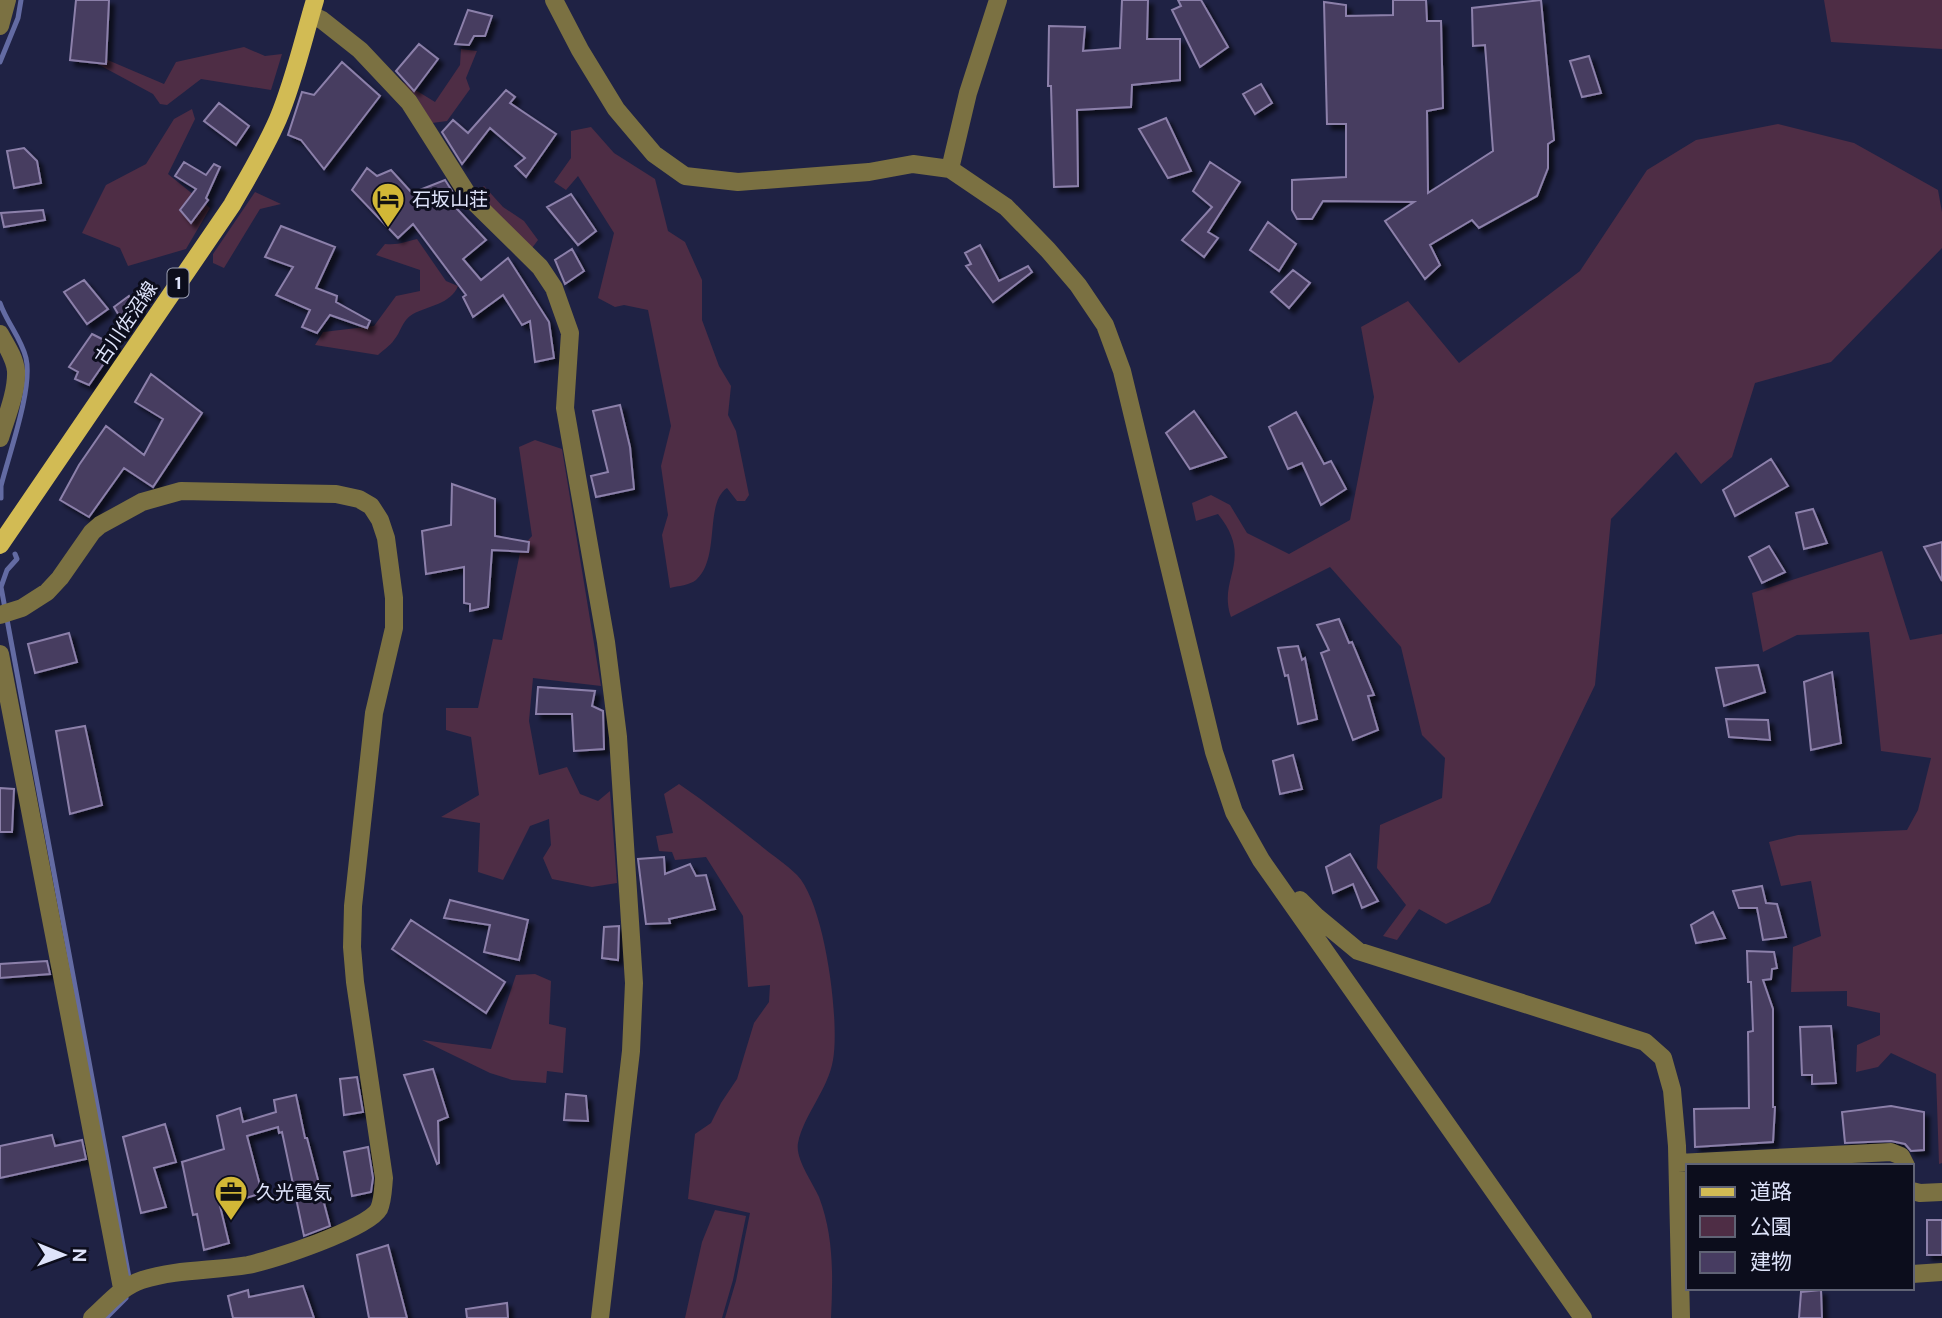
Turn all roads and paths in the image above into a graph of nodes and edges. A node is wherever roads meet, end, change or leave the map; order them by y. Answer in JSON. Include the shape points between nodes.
{"nodes":[{"id":1,"x":7,"y":0,"type":"edge"},
{"id":2,"x":555,"y":0,"type":"edge"},
{"id":3,"x":998,"y":0,"type":"edge"},
{"id":4,"x":313,"y":7,"type":"edge"},
{"id":5,"x":0,"y":26,"type":"edge"},
{"id":6,"x":950,"y":169,"type":"junction"},
{"id":7,"x":0,"y":334,"type":"edge"},
{"id":8,"x":0,"y":438,"type":"edge"},
{"id":9,"x":0,"y":545,"type":"edge"},
{"id":10,"x":8,"y":612,"type":"edge"},
{"id":11,"x":0,"y":654,"type":"edge"},
{"id":12,"x":1261,"y":860,"type":"junction"},
{"id":13,"x":1678,"y":1163,"type":"junction"},
{"id":14,"x":1766,"y":1163,"type":"edge"},
{"id":15,"x":1905,"y":1164,"type":"edge"},
{"id":16,"x":1914,"y":1192,"type":"edge"},
{"id":17,"x":1942,"y":1192,"type":"edge"},
{"id":18,"x":1942,"y":1272,"type":"edge"},
{"id":19,"x":1914,"y":1274,"type":"edge"},
{"id":20,"x":122,"y":1289,"type":"junction"},
{"id":21,"x":92,"y":1318,"type":"edge"},
{"id":22,"x":600,"y":1318,"type":"edge"},
{"id":23,"x":1583,"y":1318,"type":"edge"},
{"id":24,"x":1681,"y":1318,"type":"edge"}],
"edges":[{"from":1,"to":5,"type":"street"},
{"from":2,"to":6,"type":"street","via":[[616,109],[654,154],[685,176],[738,182],[869,172],[912,164]]},
{"from":3,"to":6,"type":"street"},
{"from":4,"to":9,"type":"main road","name":"古川佐沼線","number":"1","via":[[278,119],[244,183]]},
{"from":4,"to":22,"type":"street","via":[[409,102],[470,198],[540,267],[554,288],[570,333],[565,408],[618,737],[634,983],[631,1051]]},
{"from":6,"to":12,"type":"street","via":[[1006,207],[1078,285],[1105,325],[1122,371],[1214,752],[1234,813]]},
{"from":7,"to":8,"type":"street","via":[[16,371]]},
{"from":10,"to":20,"type":"street","via":[[47,592],[100,526],[142,502],[181,491],[336,494],[359,499],[371,506],[386,538],[394,628],[374,713],[352,947],[384,1178],[378,1210],[345,1232],[250,1265],[166,1274]]},
{"from":11,"to":20,"type":"street"},
{"from":12,"to":13,"type":"street","via":[[1358,951],[1644,1042],[1663,1058],[1672,1090]]},
{"from":12,"to":23,"type":"street"},
{"from":13,"to":14,"type":"street"},
{"from":13,"to":24,"type":"street"},
{"from":14,"to":15,"type":"street","via":[[1891,1152]]},
{"from":16,"to":17,"type":"street"},
{"from":18,"to":19,"type":"street"},
{"from":20,"to":21,"type":"street"}]}
